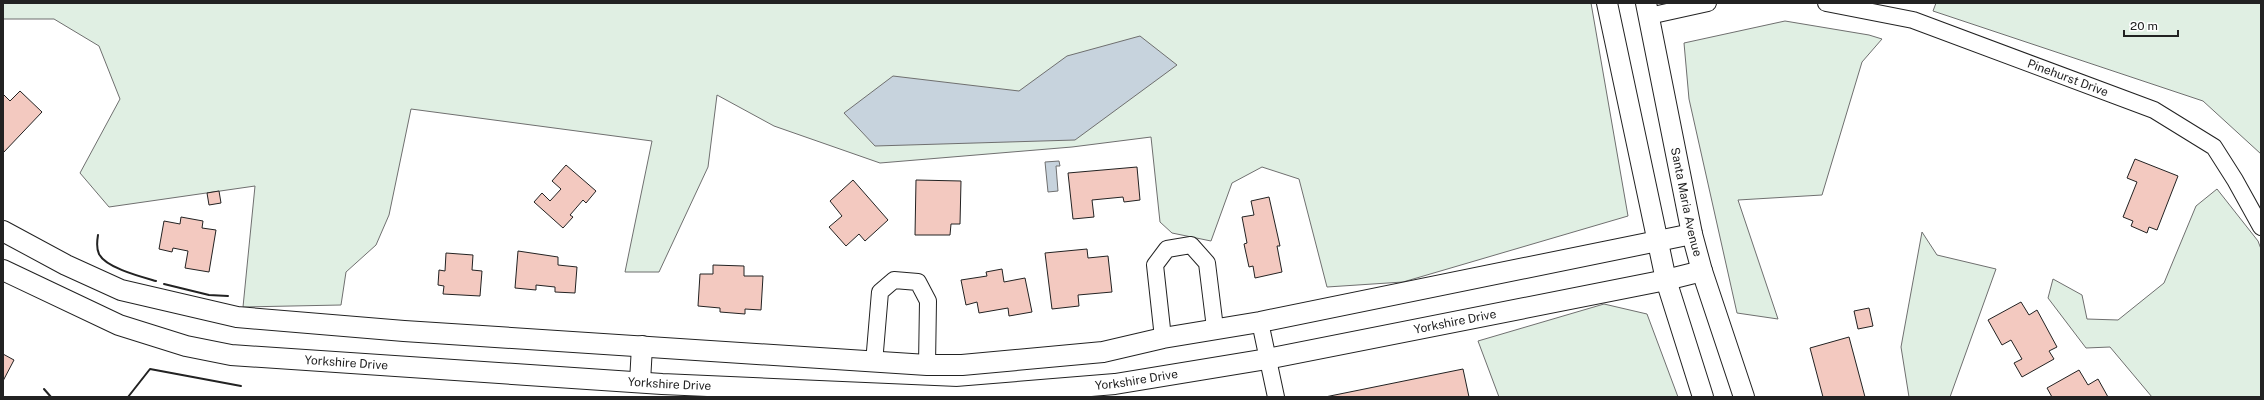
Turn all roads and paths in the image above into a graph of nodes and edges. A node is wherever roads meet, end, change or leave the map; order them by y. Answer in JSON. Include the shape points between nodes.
{"nodes":[{"id":1,"x":1607,"y":3,"type":"edge"},
{"id":2,"x":1708,"y":3,"type":"edge"},
{"id":3,"x":1826,"y":3,"type":"edge"},
{"id":4,"x":1647,"y":10,"type":"edge"},
{"id":5,"x":2261,"y":227,"type":"edge"},
{"id":6,"x":3,"y":232,"type":"edge"},
{"id":7,"x":1692,"y":234,"type":"junction"},
{"id":8,"x":1658,"y":241,"type":"junction"},
{"id":9,"x":3,"y":270,"type":"edge"},
{"id":10,"x":1702,"y":271,"type":"junction"},
{"id":11,"x":1666,"y":280,"type":"junction"},
{"id":12,"x":1260,"y":322,"type":"junction"},
{"id":13,"x":1215,"y":328,"type":"junction"},
{"id":14,"x":1163,"y":338,"type":"junction"},
{"id":15,"x":642,"y":346,"type":"junction"},
{"id":16,"x":1267,"y":359,"type":"junction"},
{"id":17,"x":874,"y":362,"type":"junction"},
{"id":18,"x":927,"y":365,"type":"junction"},
{"id":19,"x":640,"y":382,"type":"junction"},
{"id":20,"x":1276,"y":397,"type":"edge"},
{"id":21,"x":1703,"y":397,"type":"edge"},
{"id":22,"x":1744,"y":397,"type":"edge"}],
"edges":[{"from":1,"to":8,"type":"street"},
{"from":2,"to":4,"type":"street"},
{"from":3,"to":5,"type":"street","name":"Pinehurst Drive","via":[[1913,20],[2154,110],[2214,147],[2236,180]]},
{"from":4,"to":7,"type":"street","name":"Santa Maria Avenue"},
{"from":6,"to":15,"type":"street","via":[[121,290],[237,317],[404,331]]},
{"from":7,"to":8,"type":"street"},
{"from":7,"to":10,"type":"street","name":"Santa Maria Avenue"},
{"from":8,"to":11,"type":"street"},
{"from":8,"to":12,"type":"street"},
{"from":9,"to":19,"type":"street","name":"Yorkshire Drive","via":[[119,325],[186,346],[231,355]]},
{"from":10,"to":11,"type":"street","name":"Yorkshire Drive"},
{"from":10,"to":22,"type":"street","name":"Santa Maria Avenue"},
{"from":11,"to":16,"type":"street","name":"Yorkshire Drive"},
{"from":11,"to":21,"type":"street"},
{"from":12,"to":13,"type":"street"},
{"from":12,"to":16,"type":"street"},
{"from":13,"to":14,"type":"street"},
{"from":13,"to":14,"type":"street","via":[[1207,263],[1191,245],[1167,249],[1155,265]]},
{"from":14,"to":18,"type":"street","via":[[1103,352],[962,365]]},
{"from":15,"to":17,"type":"street"},
{"from":15,"to":19,"type":"street"},
{"from":16,"to":19,"type":"street","name":"Yorkshire Drive","via":[[1115,384],[957,397]]},
{"from":16,"to":20,"type":"street"},
{"from":17,"to":18,"type":"street"},
{"from":17,"to":18,"type":"street","via":[[880,292],[894,280],[918,282],[928,301]]}]}
